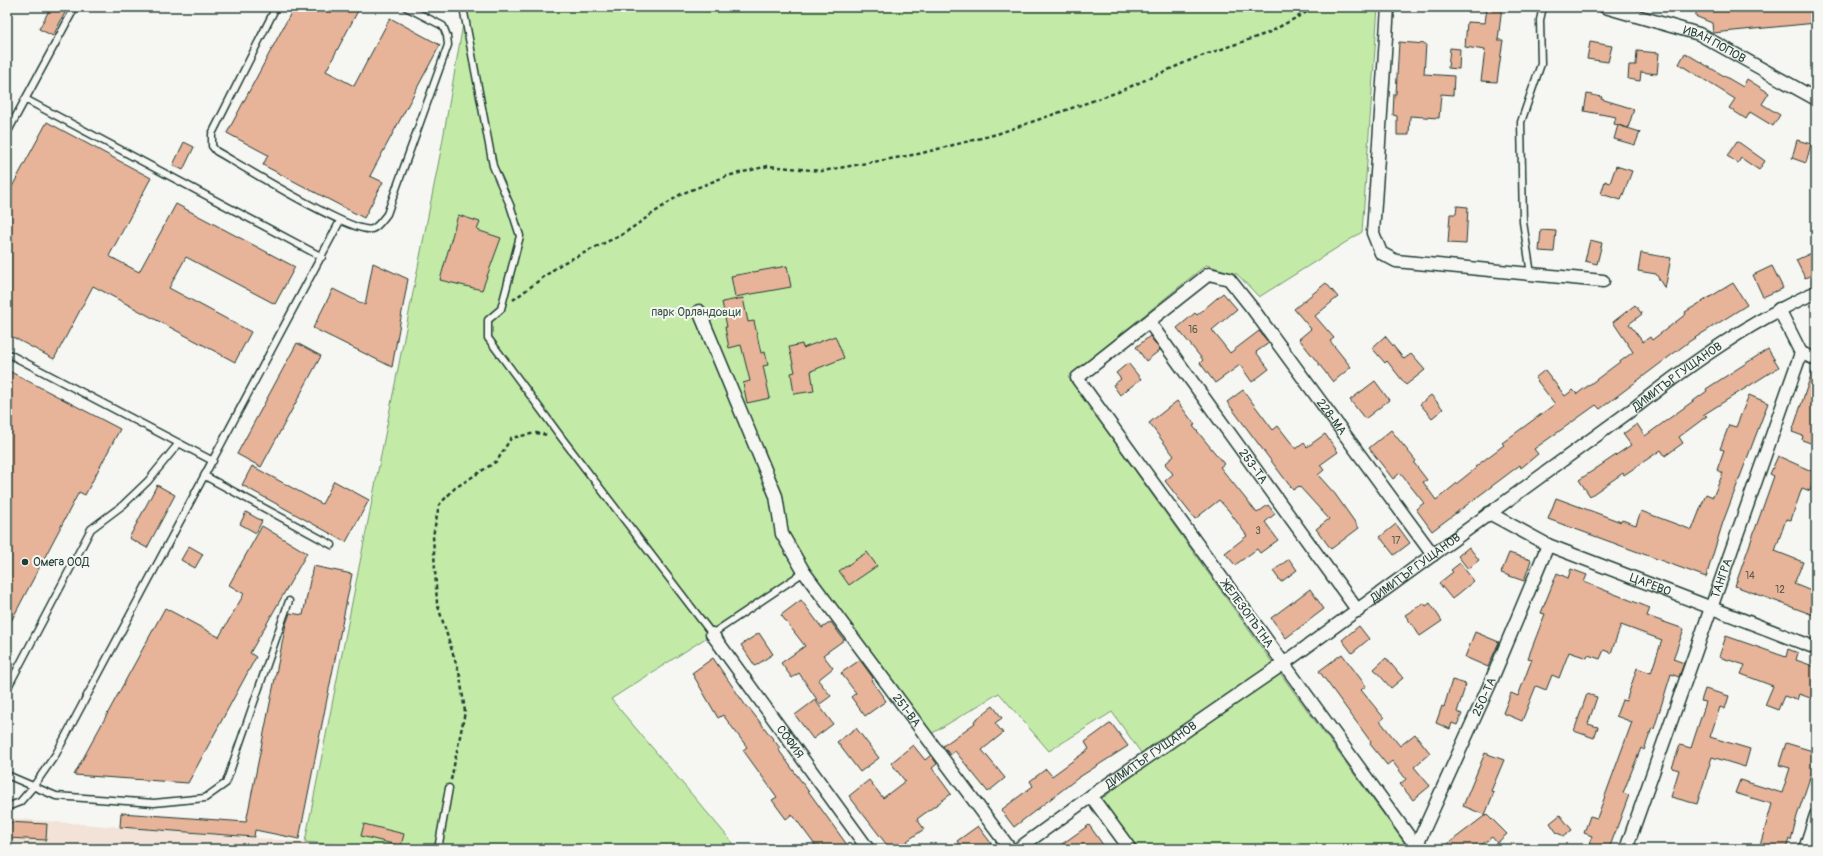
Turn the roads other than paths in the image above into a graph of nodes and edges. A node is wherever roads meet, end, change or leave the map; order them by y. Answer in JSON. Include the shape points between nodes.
{"nodes":[{"id":1,"x":75,"y":7,"type":"edge"},
{"id":2,"x":276,"y":7,"type":"edge"},
{"id":3,"x":406,"y":7,"type":"edge"},
{"id":4,"x":463,"y":7,"type":"edge"},
{"id":5,"x":1388,"y":7,"type":"edge"},
{"id":6,"x":1543,"y":7,"type":"edge"},
{"id":7,"x":1605,"y":7,"type":"edge"},
{"id":8,"x":25,"y":99,"type":"junction"},
{"id":9,"x":1816,"y":99,"type":"edge"},
{"id":10,"x":7,"y":133,"type":"edge"},
{"id":11,"x":340,"y":221,"type":"junction"},
{"id":12,"x":322,"y":257,"type":"junction"},
{"id":13,"x":1531,"y":274,"type":"junction"},
{"id":14,"x":1603,"y":281,"type":"dead end"},
{"id":15,"x":1816,"y":292,"type":"edge"},
{"id":16,"x":1779,"y":309,"type":"junction"},
{"id":17,"x":699,"y":311,"type":"dead end"},
{"id":18,"x":1149,"y":322,"type":"junction"},
{"id":19,"x":7,"y":352,"type":"edge"},
{"id":20,"x":1801,"y":353,"type":"junction"},
{"id":21,"x":1816,"y":359,"type":"edge"},
{"id":22,"x":179,"y":443,"type":"junction"},
{"id":23,"x":213,"y":461,"type":"junction"},
{"id":24,"x":205,"y":476,"type":"junction"},
{"id":25,"x":1489,"y":513,"type":"junction"},
{"id":26,"x":332,"y":545,"type":"dead end"},
{"id":27,"x":1548,"y":545,"type":"junction"},
{"id":28,"x":1433,"y":555,"type":"junction"},
{"id":29,"x":804,"y":572,"type":"junction"},
{"id":30,"x":289,"y":601,"type":"dead end"},
{"id":31,"x":1710,"y":607,"type":"junction"},
{"id":32,"x":1358,"y":610,"type":"junction"},
{"id":33,"x":712,"y":634,"type":"junction"},
{"id":34,"x":1816,"y":648,"type":"edge"},
{"id":35,"x":1283,"y":664,"type":"junction"},
{"id":36,"x":8,"y":687,"type":"edge"},
{"id":37,"x":7,"y":775,"type":"edge"},
{"id":38,"x":33,"y":788,"type":"junction"},
{"id":39,"x":449,"y":788,"type":"road end"},
{"id":40,"x":1091,"y":796,"type":"junction"},
{"id":41,"x":7,"y":807,"type":"edge"},
{"id":42,"x":1816,"y":815,"type":"edge"},
{"id":43,"x":1417,"y":848,"type":"edge"},
{"id":44,"x":438,"y":849,"type":"edge"},
{"id":45,"x":868,"y":849,"type":"edge"},
{"id":46,"x":1010,"y":849,"type":"edge"},
{"id":47,"x":1018,"y":849,"type":"edge"},
{"id":48,"x":1130,"y":849,"type":"edge"},
{"id":49,"x":1626,"y":849,"type":"edge"},
{"id":50,"x":1805,"y":849,"type":"edge"}],
"edges":[{"from":1,"to":8,"type":"lane"},
{"from":2,"to":11,"type":"lane","via":[[212,134],[212,146],[216,151]]},
{"from":3,"to":11,"type":"lane","via":[[443,26],[448,45],[387,214],[372,229],[363,229]]},
{"from":4,"to":33,"type":"lane","via":[[493,166],[520,236],[501,308],[488,320],[488,338]]},
{"from":5,"to":13,"type":"street","via":[[1373,233],[1381,253],[1396,261]]},
{"from":6,"to":13,"type":"lane","via":[[1540,20],[1541,64],[1522,122],[1523,222]]},
{"from":7,"to":9,"type":"street","name":"ИВАН ПОПОВ","via":[[1699,34]]},
{"from":8,"to":10,"type":"lane"},
{"from":8,"to":12,"type":"lane"},
{"from":11,"to":12,"type":"lane"},
{"from":12,"to":23,"type":"lane"},
{"from":13,"to":14,"type":"street"},
{"from":15,"to":16,"type":"street","name":"ДИМИТЪР ГУЩАНОВ"},
{"from":16,"to":20,"type":"street"},
{"from":16,"to":25,"type":"street","name":"ДИМИТЪР ГУЩАНОВ","via":[[1688,366]]},
{"from":17,"to":29,"type":"street","name":"251-ВА","via":[[776,496],[782,534]]},
{"from":18,"to":28,"type":"street","name":"228-МА","via":[[1210,274],[1229,279]]},
{"from":18,"to":32,"type":"street","name":"253-ТА"},
{"from":18,"to":35,"type":"street","name":"ЖЕЛЕЗОПЪТНА","via":[[1077,378]]},
{"from":19,"to":22,"type":"lane"},
{"from":20,"to":21,"type":"street"},
{"from":20,"to":31,"type":"street","name":"ТАНГРА"},
{"from":22,"to":23,"type":"lane"},
{"from":22,"to":36,"type":"lane","via":[[148,481],[123,505],[91,528]]},
{"from":23,"to":24,"type":"lane"},
{"from":24,"to":26,"type":"lane"},
{"from":24,"to":38,"type":"lane","via":[[56,754]]},
{"from":25,"to":27,"type":"street","name":"ЦАРЕВО"},
{"from":25,"to":28,"type":"street","name":"ДИМИТЪР ГУЩАНОВ"},
{"from":27,"to":31,"type":"street","name":"ЦАРЕВО"},
{"from":27,"to":43,"type":"street","name":"250-ТА"},
{"from":28,"to":32,"type":"street","name":"ДИМИТЪР ГУЩАНОВ"},
{"from":29,"to":33,"type":"lane"},
{"from":29,"to":46,"type":"street","name":"251-ВА"},
{"from":30,"to":38,"type":"lane","via":[[226,782],[205,798],[154,803],[56,796]]},
{"from":31,"to":34,"type":"street","name":"ЦАРЕВО"},
{"from":31,"to":49,"type":"street","name":"ТАНГРА"},
{"from":32,"to":35,"type":"street","name":"ДИМИТЪР ГУЩАНОВ"},
{"from":33,"to":45,"type":"street","name":"СОФИЯ"},
{"from":35,"to":40,"type":"street","name":"ДИМИТЪР ГУЩАНОВ"},
{"from":35,"to":43,"type":"street","name":"ЖЕЛЕЗОПЪТНА"},
{"from":37,"to":38,"type":"lane"},
{"from":38,"to":41,"type":"lane","via":[[20,802]]},
{"from":39,"to":44,"type":"lane"},
{"from":40,"to":47,"type":"street","name":"ДИМИТЪР ГУЩАНОВ"},
{"from":40,"to":48,"type":"street"},
{"from":42,"to":50,"type":"street"}]}
